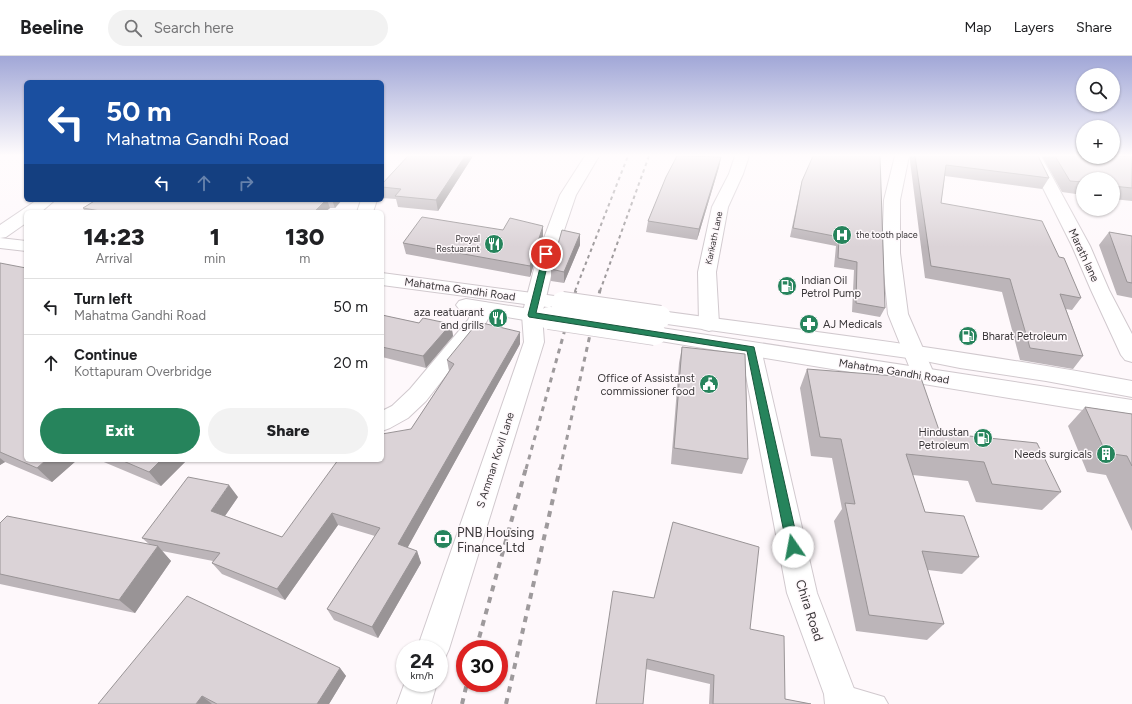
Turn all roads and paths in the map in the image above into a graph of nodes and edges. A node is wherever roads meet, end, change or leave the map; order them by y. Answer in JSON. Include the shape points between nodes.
{"nodes":[{"id":1,"x":573,"y":186,"type":"edge"},
{"id":2,"x":730,"y":186,"type":"edge"},
{"id":3,"x":895,"y":186,"type":"edge"},
{"id":4,"x":1050,"y":186,"type":"edge"},
{"id":5,"x":44,"y":202,"type":"edge"},
{"id":6,"x":33,"y":210,"type":"edge"},
{"id":7,"x":24,"y":217,"type":"edge"},
{"id":8,"x":24,"y":233,"type":"edge"},
{"id":9,"x":1,"y":234,"type":"edge"},
{"id":10,"x":24,"y":245,"type":"edge"},
{"id":11,"x":384,"y":279,"type":"edge"},
{"id":12,"x":384,"y":291,"type":"edge"},
{"id":13,"x":484,"y":308,"type":"junction"},
{"id":14,"x":539,"y":311,"type":"junction"},
{"id":15,"x":710,"y":324,"type":"junction"},
{"id":16,"x":657,"y":326,"type":"junction"},
{"id":17,"x":751,"y":349,"type":"junction"},
{"id":18,"x":915,"y":352,"type":"junction"},
{"id":19,"x":1132,"y":355,"type":"edge"},
{"id":20,"x":924,"y":376,"type":"junction"},
{"id":21,"x":1132,"y":389,"type":"edge"},
{"id":22,"x":1132,"y":410,"type":"edge"},
{"id":23,"x":384,"y":421,"type":"edge"},
{"id":24,"x":436,"y":640,"type":"edge"},
{"id":25,"x":418,"y":692,"type":"edge"},
{"id":26,"x":841,"y":699,"type":"edge"},
{"id":27,"x":414,"y":704,"type":"edge"},
{"id":28,"x":877,"y":704,"type":"edge"}],
"edges":[{"from":1,"to":14,"type":"street","name":"S Amman Kovil Lane","via":[[546,254]]},
{"from":2,"to":15,"type":"street","name":"Karikath Lane","via":[[720,207],[707,272]]},
{"from":3,"to":18,"type":"street","via":[[892,200],[891,253],[898,314]]},
{"from":4,"to":19,"type":"street","name":"Marath lane"},
{"from":5,"to":6,"type":"street"},
{"from":7,"to":9,"type":"street"},
{"from":8,"to":9,"type":"street"},
{"from":9,"to":10,"type":"street"},
{"from":11,"to":14,"type":"street","name":"Mahatma Gandhi Road"},
{"from":12,"to":13,"type":"street","name":"Mahatma Gandhi Road"},
{"from":13,"to":14,"type":"street","name":"Mahatma Gandhi Road"},
{"from":13,"to":23,"type":"street","via":[[476,323],[418,394],[400,412]]},
{"from":14,"to":16,"type":"street","bridge":true},
{"from":14,"to":16,"type":"street","name":"Mahatma Gandhi Road","bridge":true,"via":[[562,302]]},
{"from":14,"to":24,"type":"street","name":"S Amman Kovil Lane","via":[[534,342]]},
{"from":15,"to":16,"type":"street","name":"Mahatma Gandhi Road"},
{"from":15,"to":18,"type":"street","name":"Mahatma Gandhi Road"},
{"from":16,"to":17,"type":"street","name":"Mahatma Gandhi Road"},
{"from":17,"to":20,"type":"street","name":"Mahatma Gandhi Road"},
{"from":17,"to":26,"type":"street","name":"Chira Road","via":[[802,593]]},
{"from":18,"to":20,"type":"street"},
{"from":18,"to":21,"type":"street","name":"Mahatma Gandhi Road"},
{"from":20,"to":22,"type":"street","name":"Mahatma Gandhi Road"},
{"from":25,"to":27,"type":"street"},
{"from":26,"to":28,"type":"lane"}]}
